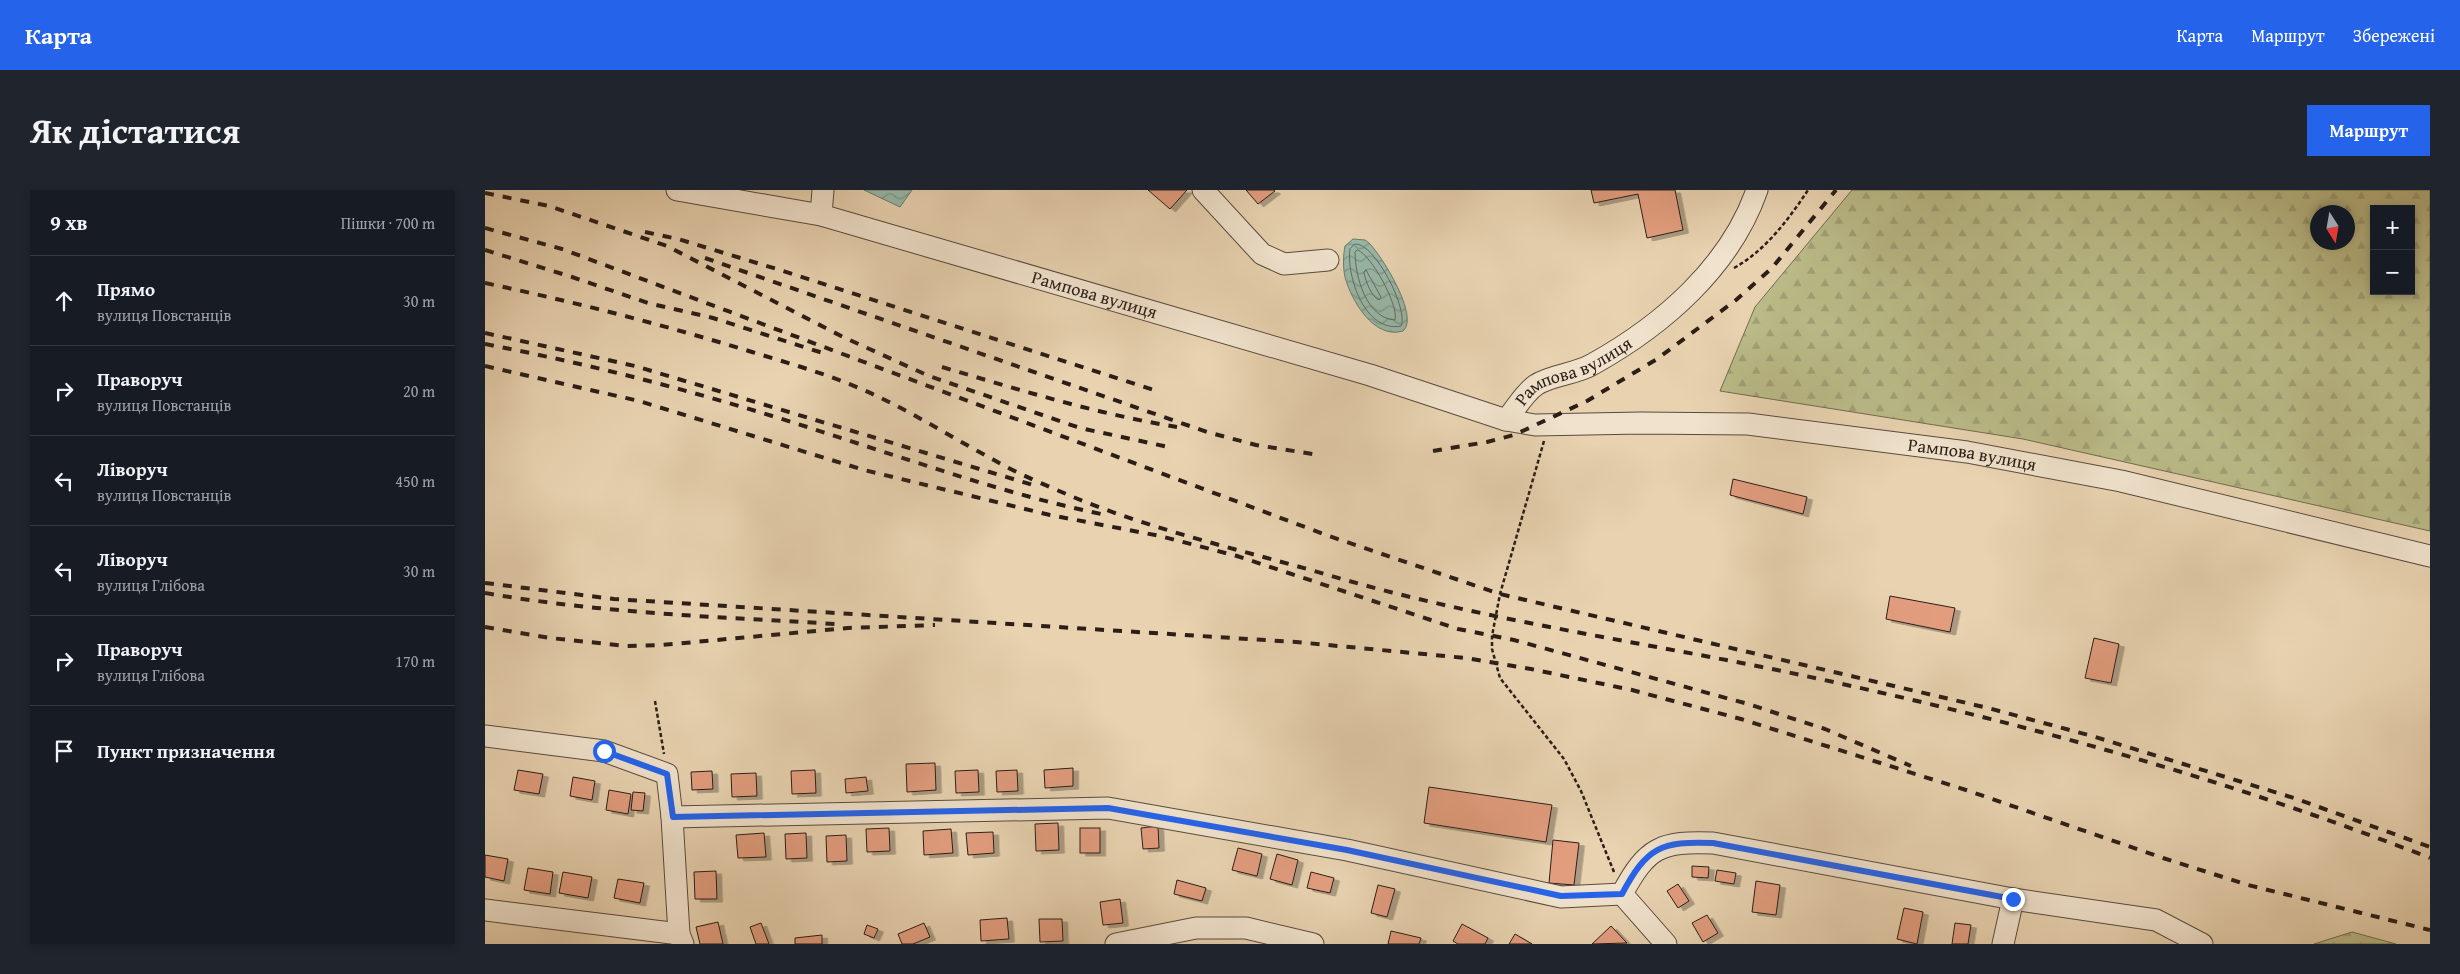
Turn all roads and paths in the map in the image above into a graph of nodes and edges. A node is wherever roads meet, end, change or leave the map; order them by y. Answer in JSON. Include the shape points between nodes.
{"nodes":[{"id":1,"x":677,"y":190,"type":"edge"},
{"id":2,"x":823,"y":190,"type":"edge"},
{"id":3,"x":1203,"y":190,"type":"edge"},
{"id":4,"x":1757,"y":190,"type":"edge"},
{"id":5,"x":1808,"y":190,"type":"edge"},
{"id":6,"x":821,"y":214,"type":"junction"},
{"id":7,"x":1328,"y":260,"type":"dead end"},
{"id":8,"x":1730,"y":270,"type":"dead end"},
{"id":9,"x":1506,"y":420,"type":"junction"},
{"id":10,"x":1535,"y":425,"type":"junction"},
{"id":11,"x":2430,"y":556,"type":"edge"},
{"id":12,"x":655,"y":701,"type":"dead end"},
{"id":13,"x":485,"y":736,"type":"edge"},
{"id":14,"x":667,"y":774,"type":"junction"},
{"id":15,"x":673,"y":817,"type":"junction"},
{"id":16,"x":1622,"y":894,"type":"junction"},
{"id":17,"x":2013,"y":899,"type":"junction"},
{"id":18,"x":485,"y":910,"type":"edge"},
{"id":19,"x":681,"y":939,"type":"edge"},
{"id":20,"x":1116,"y":944,"type":"edge"},
{"id":21,"x":1313,"y":944,"type":"edge"},
{"id":22,"x":1665,"y":944,"type":"edge"},
{"id":23,"x":2003,"y":944,"type":"edge"},
{"id":24,"x":2202,"y":944,"type":"edge"}],
"edges":[{"from":1,"to":6,"type":"street","name":"Рампова вулиця"},
{"from":2,"to":6,"type":"street"},
{"from":3,"to":7,"type":"street","via":[[1262,254],[1284,264]]},
{"from":4,"to":9,"type":"street","name":"Рампова вулиця","via":[[1748,215],[1726,250],[1671,310],[1636,339],[1591,366],[1536,385]]},
{"from":5,"to":8,"type":"path","via":[[1789,218],[1748,260]]},
{"from":6,"to":9,"type":"street","name":"Рампова вулиця","via":[[1370,375]]},
{"from":9,"to":10,"type":"street","name":"Рампова вулиця"},
{"from":10,"to":11,"type":"street","name":"Рампова вулиця","via":[[1748,424],[1967,452],[2121,481]]},
{"from":10,"to":16,"type":"path","via":[[1544,436],[1543,447],[1500,594],[1492,649],[1500,678],[1564,760],[1581,791]]},
{"from":12,"to":14,"type":"path"},
{"from":13,"to":14,"type":"street","via":[[604,751]]},
{"from":14,"to":15,"type":"street"},
{"from":15,"to":16,"type":"street","via":[[1108,808],[1347,850],[1561,896]]},
{"from":15,"to":19,"type":"street"},
{"from":16,"to":17,"type":"street","via":[[1634,872],[1655,850],[1683,842],[1713,843]]},
{"from":16,"to":22,"type":"street"},
{"from":17,"to":23,"type":"street"},
{"from":17,"to":24,"type":"street","via":[[2156,920]]},
{"from":18,"to":19,"type":"street"},
{"from":20,"to":21,"type":"street","via":[[1196,928],[1246,928]]}]}
